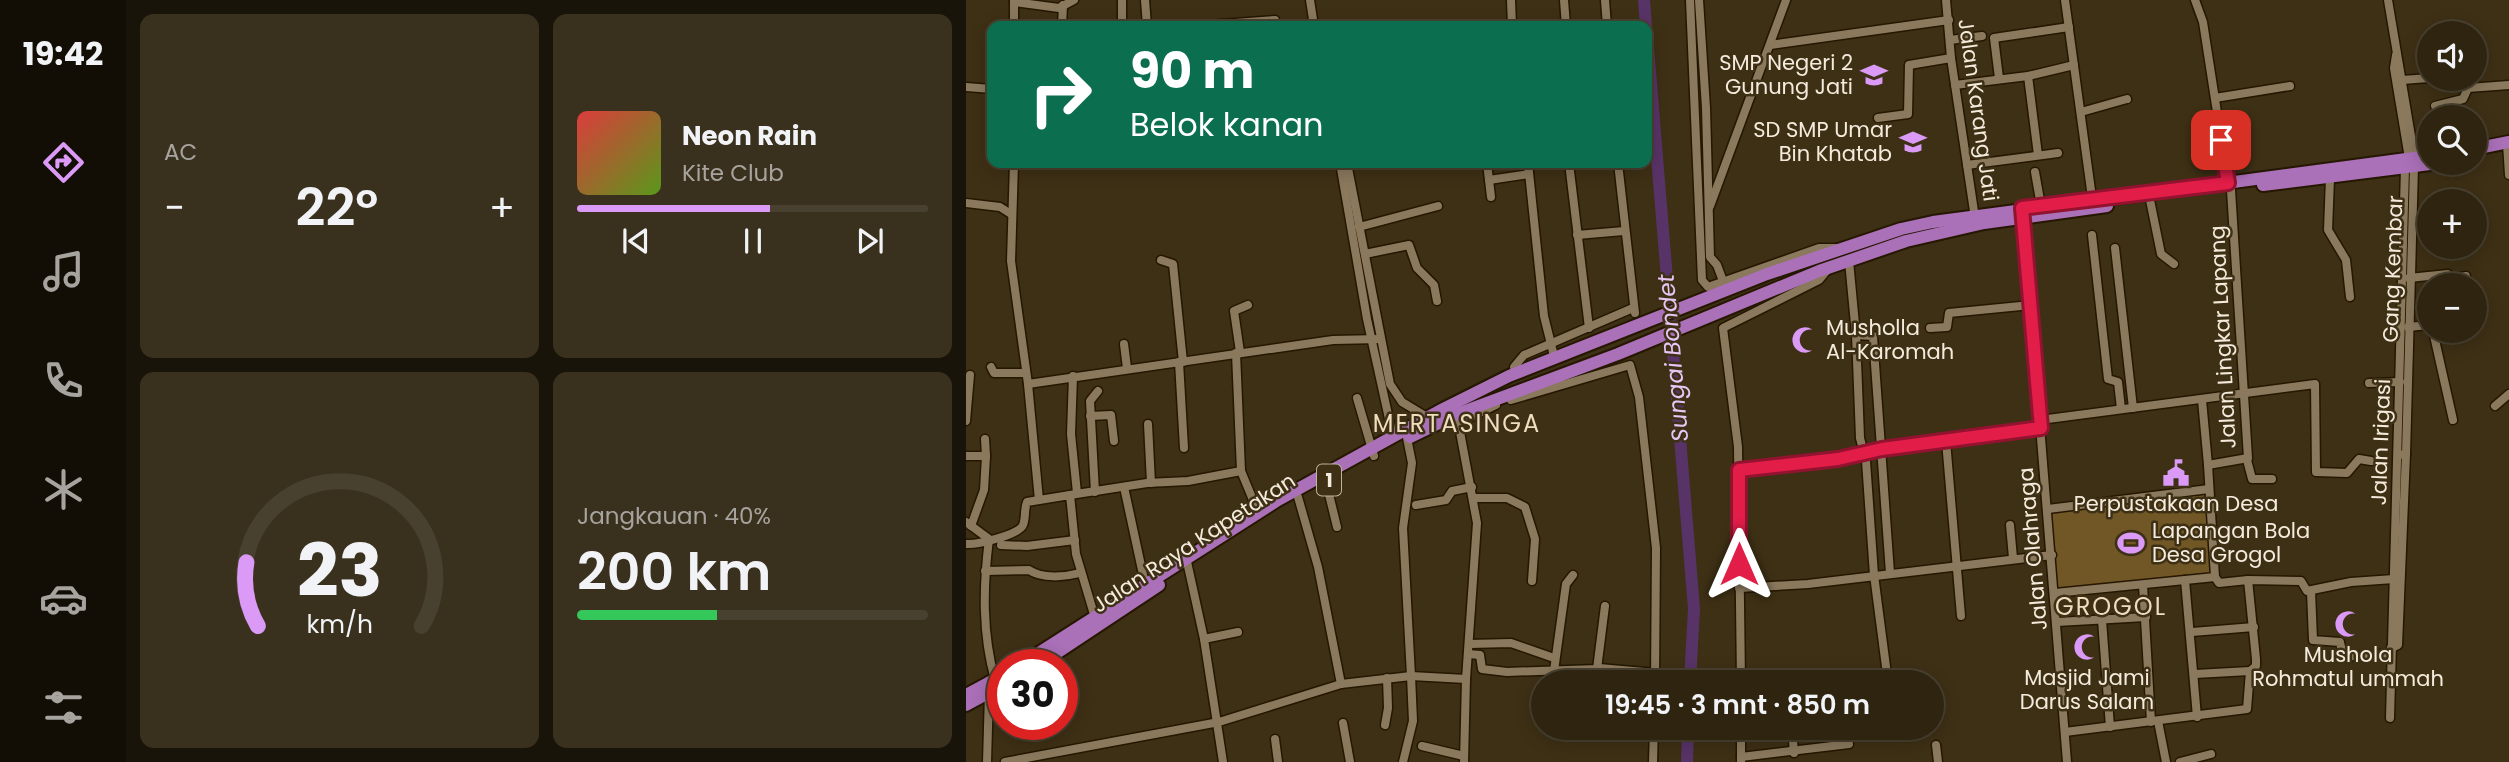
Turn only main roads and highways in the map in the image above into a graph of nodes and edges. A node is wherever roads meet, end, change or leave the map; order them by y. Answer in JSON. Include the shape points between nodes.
{"nodes":[{"id":1,"x":2508,"y":146,"type":"edge"},
{"id":2,"x":2487,"y":148,"type":"edge"},
{"id":3,"x":2487,"y":152,"type":"edge"},
{"id":4,"x":2417,"y":161,"type":"edge"},
{"id":5,"x":2412,"y":163,"type":"junction"},
{"id":6,"x":2417,"y":163,"type":"edge"},
{"id":7,"x":2270,"y":180,"type":"junction"},
{"id":8,"x":2225,"y":187,"type":"junction"},
{"id":9,"x":2093,"y":204,"type":"junction"},
{"id":10,"x":2023,"y":213,"type":"junction"},
{"id":11,"x":1975,"y":220,"type":"junction"},
{"id":12,"x":1432,"y":420,"type":"junction"},
{"id":13,"x":1410,"y":433,"type":"junction"},
{"id":14,"x":1372,"y":452,"type":"junction"},
{"id":15,"x":1325,"y":478,"type":"junction"},
{"id":16,"x":1266,"y":510,"type":"junction"},
{"id":17,"x":1187,"y":561,"type":"junction"},
{"id":18,"x":1096,"y":623,"type":"junction"},
{"id":19,"x":1049,"y":649,"type":"edge"},
{"id":20,"x":1059,"y":649,"type":"edge"},
{"id":21,"x":987,"y":686,"type":"edge"},
{"id":22,"x":987,"y":694,"type":"edge"},
{"id":23,"x":966,"y":695,"type":"edge"},
{"id":24,"x":966,"y":705,"type":"edge"}],
"edges":[{"from":1,"to":2,"type":"highway"},
{"from":1,"to":3,"type":"highway"},
{"from":4,"to":5,"type":"highway","number":"1"},
{"from":5,"to":6,"type":"highway","number":"1"},
{"from":5,"to":7,"type":"highway","number":"1"},
{"from":5,"to":7,"type":"highway","number":"1","via":[[2330,178]]},
{"from":7,"to":8,"type":"highway","number":"1"},
{"from":8,"to":9,"type":"highway","number":"1"},
{"from":8,"to":9,"type":"highway","number":"1","via":[[2150,201]]},
{"from":9,"to":10,"type":"highway","number":"1"},
{"from":9,"to":10,"type":"highway","number":"1","via":[[2041,206]]},
{"from":10,"to":11,"type":"highway","number":"1"},
{"from":11,"to":12,"type":"highway","name":"Jalan Raya Kapetakan","number":"1","via":[[1829,268],[1458,419]]},
{"from":11,"to":12,"type":"highway","number":"1","via":[[1901,229],[1704,298],[1636,315],[1552,351]]},
{"from":12,"to":13,"type":"highway","name":"Jalan Raya Kapetakan","number":"1"},
{"from":13,"to":14,"type":"highway","name":"Jalan Raya Kapetakan","number":"1"},
{"from":13,"to":14,"type":"highway","name":"Jalan Raya Kapetakan","number":"1","via":[[1393,437]]},
{"from":14,"to":15,"type":"highway","name":"Jalan Raya Kapetakan","number":"1"},
{"from":15,"to":16,"type":"highway","name":"Jalan Raya Kapetakan","number":"1"},
{"from":15,"to":16,"type":"highway","name":"Jalan Raya Kapetakan","number":"1","via":[[1298,497]]},
{"from":16,"to":17,"type":"highway","name":"Jalan Raya Kapetakan","number":"1"},
{"from":17,"to":18,"type":"highway","name":"Jalan Raya Kapetakan","number":"1"},
{"from":17,"to":18,"type":"highway","name":"Jalan Raya Kapetakan","number":"1","via":[[1145,584]]},
{"from":18,"to":19,"type":"highway","name":"Jalan Raya Kapetakan","number":"1"},
{"from":18,"to":20,"type":"highway","name":"Jalan Raya Kapetakan","number":"1"},
{"from":21,"to":23,"type":"highway"},
{"from":22,"to":24,"type":"highway"}]}
